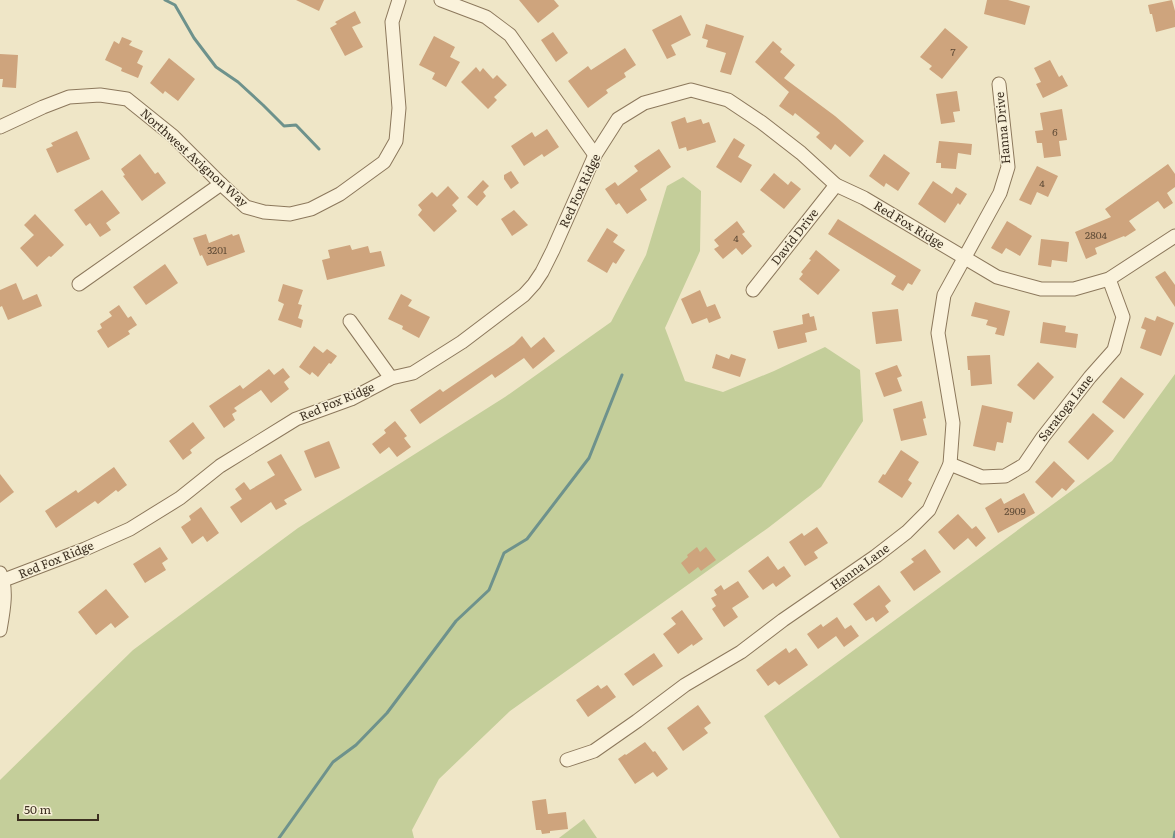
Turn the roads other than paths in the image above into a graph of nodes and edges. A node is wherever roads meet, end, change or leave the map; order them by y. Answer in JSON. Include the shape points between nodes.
{"nodes":[{"id":1,"x":399,"y":0,"type":"edge"},
{"id":2,"x":441,"y":0,"type":"edge"},
{"id":3,"x":999,"y":84,"type":"dead end"},
{"id":4,"x":0,"y":127,"type":"edge"},
{"id":5,"x":595,"y":155,"type":"junction"},
{"id":6,"x":221,"y":184,"type":"junction"},
{"id":7,"x":836,"y":185,"type":"junction"},
{"id":8,"x":1175,"y":236,"type":"edge"},
{"id":9,"x":963,"y":258,"type":"junction"},
{"id":10,"x":1109,"y":279,"type":"junction"},
{"id":11,"x":79,"y":284,"type":"dead end"},
{"id":12,"x":753,"y":290,"type":"dead end"},
{"id":13,"x":350,"y":320,"type":"dead end"},
{"id":14,"x":391,"y":378,"type":"junction"},
{"id":15,"x":950,"y":464,"type":"junction"},
{"id":16,"x":2,"y":576,"type":"edge"},
{"id":17,"x":0,"y":630,"type":"edge"},
{"id":18,"x":567,"y":760,"type":"dead end"}],
"edges":[{"from":1,"to":6,"type":"street","name":"Northwest Avignon Way","via":[[392,22],[400,108],[396,142],[384,162],[340,194],[311,209],[290,214],[264,212],[246,207]]},
{"from":2,"to":5,"type":"street","via":[[486,17],[510,35]]},
{"from":3,"to":9,"type":"street","name":"Hanna Drive","via":[[1008,167],[1000,193]]},
{"from":4,"to":6,"type":"street","name":"Northwest Avignon Way","via":[[69,97],[100,95],[127,99],[173,136]]},
{"from":5,"to":7,"type":"street","name":"Red Fox Ridge","via":[[618,118],[644,103],[691,90],[728,100],[801,153]]},
{"from":5,"to":14,"type":"street","name":"Red Fox Ridge","via":[[542,272],[534,284],[462,342],[413,373]]},
{"from":6,"to":11,"type":"street"},
{"from":7,"to":9,"type":"street","name":"Red Fox Ridge","via":[[864,198]]},
{"from":7,"to":12,"type":"street","name":"David Drive"},
{"from":8,"to":10,"type":"street","name":"Red Fox Ridge"},
{"from":9,"to":10,"type":"street","name":"Red Fox Ridge","via":[[997,277],[1041,289],[1074,289]]},
{"from":9,"to":15,"type":"street","name":"Hanna Lane","via":[[944,295],[938,333],[953,423]]},
{"from":10,"to":15,"type":"street","name":"Saratoga Lane","via":[[1123,317],[1114,350],[1042,437],[1024,465],[1005,476],[982,477]]},
{"from":13,"to":14,"type":"street"},
{"from":14,"to":16,"type":"street","name":"Red Fox Ridge","via":[[351,399],[296,419],[220,466],[180,498],[130,529],[85,549]]},
{"from":15,"to":18,"type":"street","name":"Hanna Lane","via":[[929,510],[907,532],[741,652],[685,685],[594,751]]},
{"from":16,"to":17,"type":"street","via":[[3,612]]}]}
